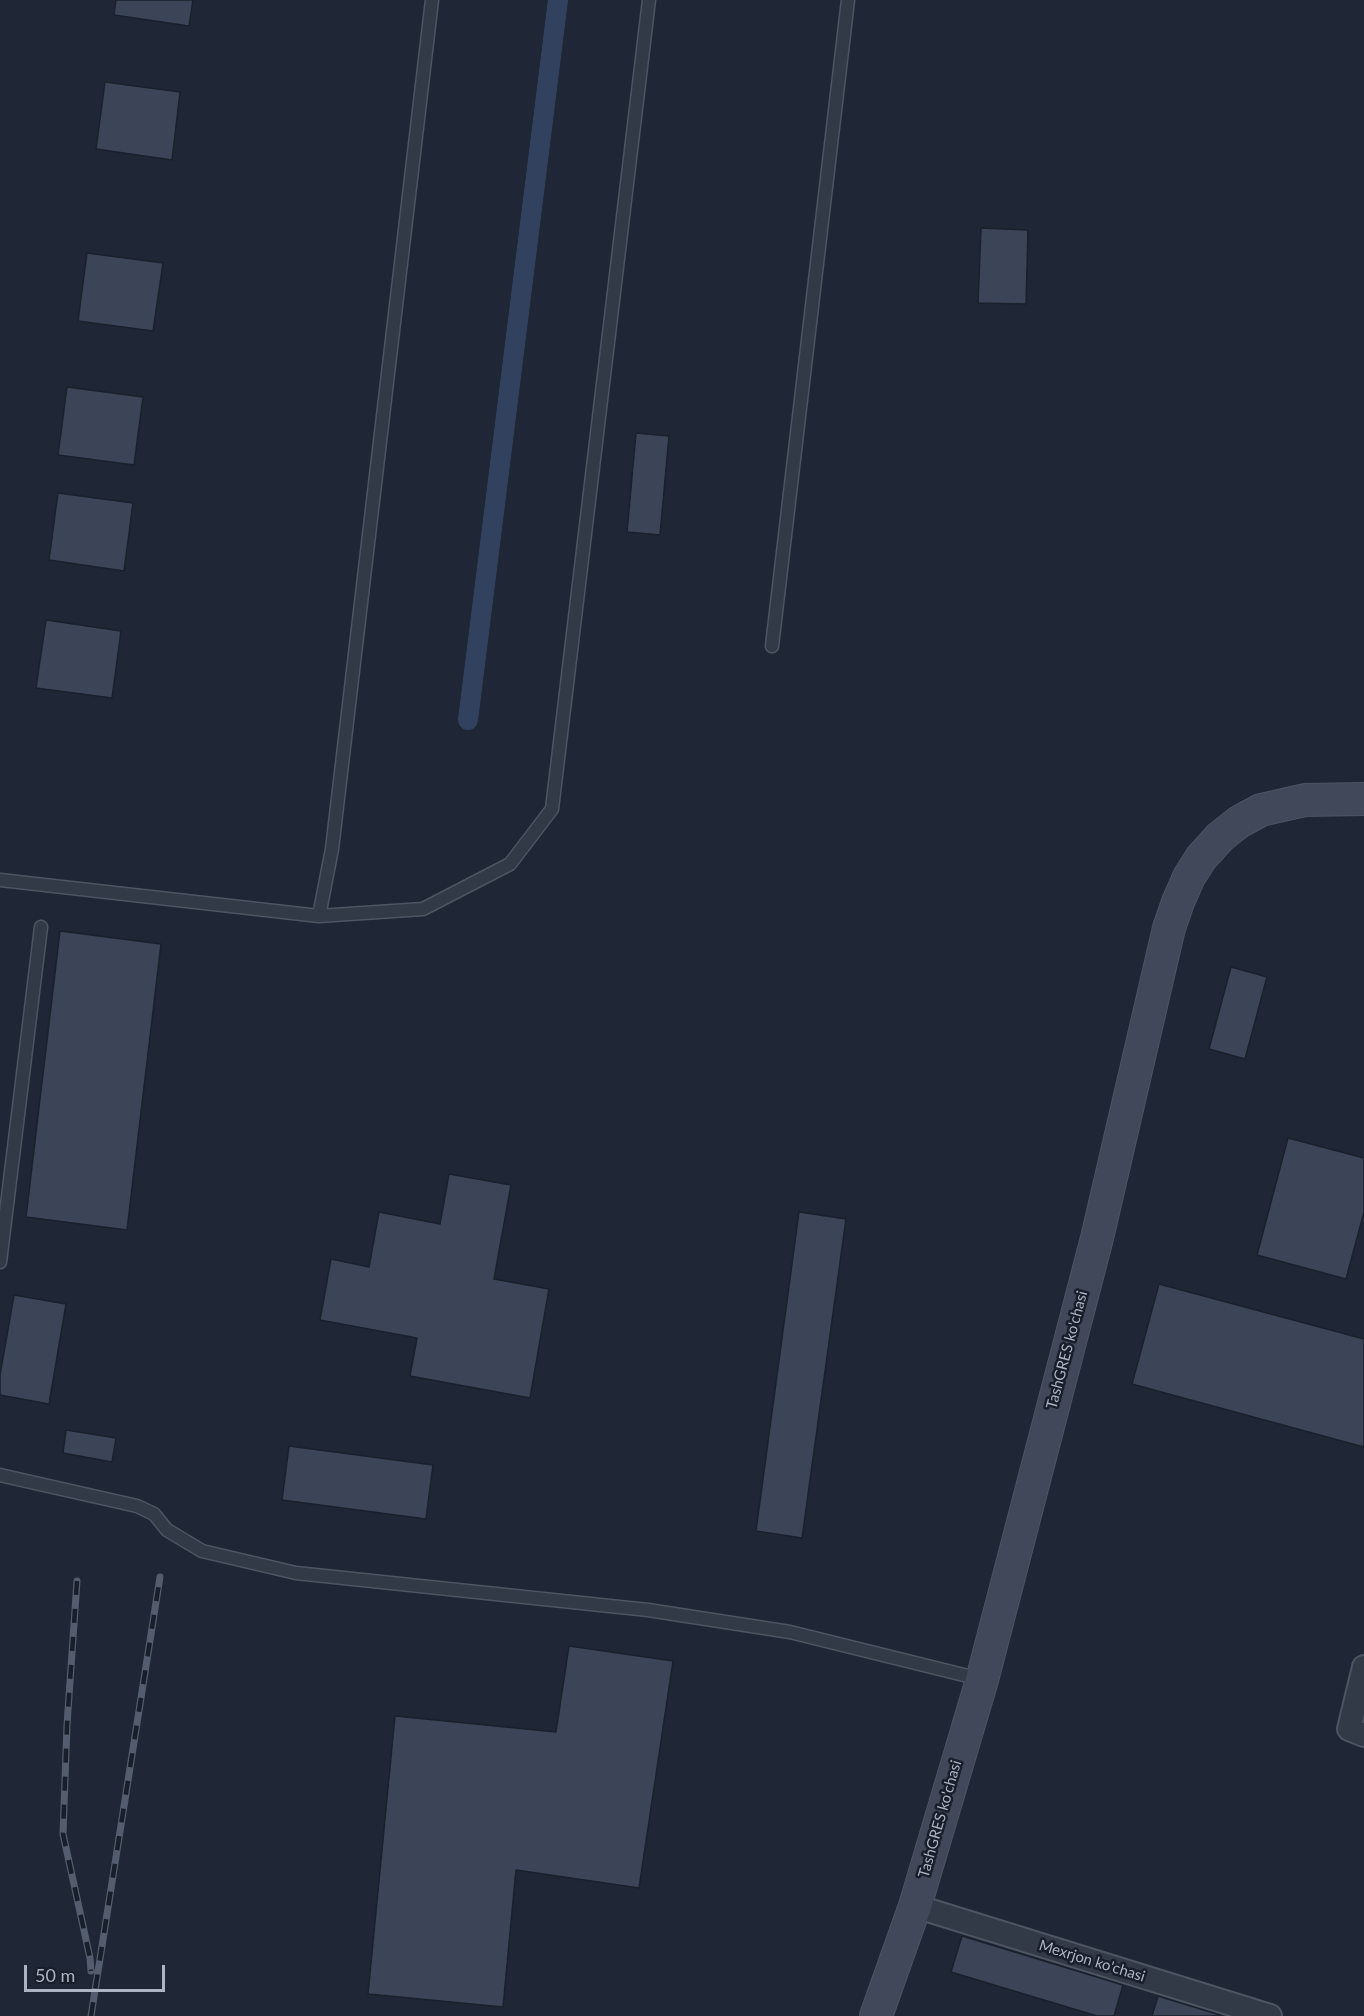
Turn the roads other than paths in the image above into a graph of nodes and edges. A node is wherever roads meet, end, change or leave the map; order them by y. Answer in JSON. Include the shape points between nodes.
{"nodes":[{"id":1,"x":432,"y":0,"type":"edge"},
{"id":2,"x":649,"y":0,"type":"edge"},
{"id":3,"x":848,"y":0,"type":"edge"},
{"id":4,"x":772,"y":646,"type":"dead end"},
{"id":5,"x":1364,"y":800,"type":"edge"},
{"id":6,"x":0,"y":880,"type":"edge"},
{"id":7,"x":319,"y":916,"type":"junction"},
{"id":8,"x":40,"y":927,"type":"dead end"},
{"id":9,"x":0,"y":1262,"type":"edge"},
{"id":10,"x":0,"y":1475,"type":"edge"},
{"id":11,"x":1364,"y":1667,"type":"edge"},
{"id":12,"x":982,"y":1680,"type":"junction"},
{"id":13,"x":1364,"y":1735,"type":"edge"},
{"id":14,"x":915,"y":1906,"type":"junction"},
{"id":15,"x":876,"y":2016,"type":"edge"},
{"id":16,"x":1270,"y":2016,"type":"edge"}],
"edges":[{"from":1,"to":7,"type":"lane","via":[[332,849]]},
{"from":2,"to":7,"type":"lane","via":[[552,809],[510,864],[423,909]]},
{"from":3,"to":4,"type":"lane"},
{"from":5,"to":12,"type":"main road","name":"TashGRES ko'chasi","via":[[1305,800],[1261,810],[1220,837],[1189,877],[1169,928],[1096,1238]]},
{"from":6,"to":7,"type":"lane"},
{"from":8,"to":9,"type":"lane"},
{"from":10,"to":12,"type":"lane","via":[[137,1506],[154,1514],[167,1530],[202,1551],[296,1573],[648,1610],[790,1632]]},
{"from":11,"to":13,"type":"street","via":[[1349,1729]]},
{"from":12,"to":14,"type":"main road","name":"TashGRES ko'chasi"},
{"from":14,"to":15,"type":"main road","name":"TashGRES ko'chasi"},
{"from":14,"to":16,"type":"street","name":"Mexrjon ko'chasi"}]}
